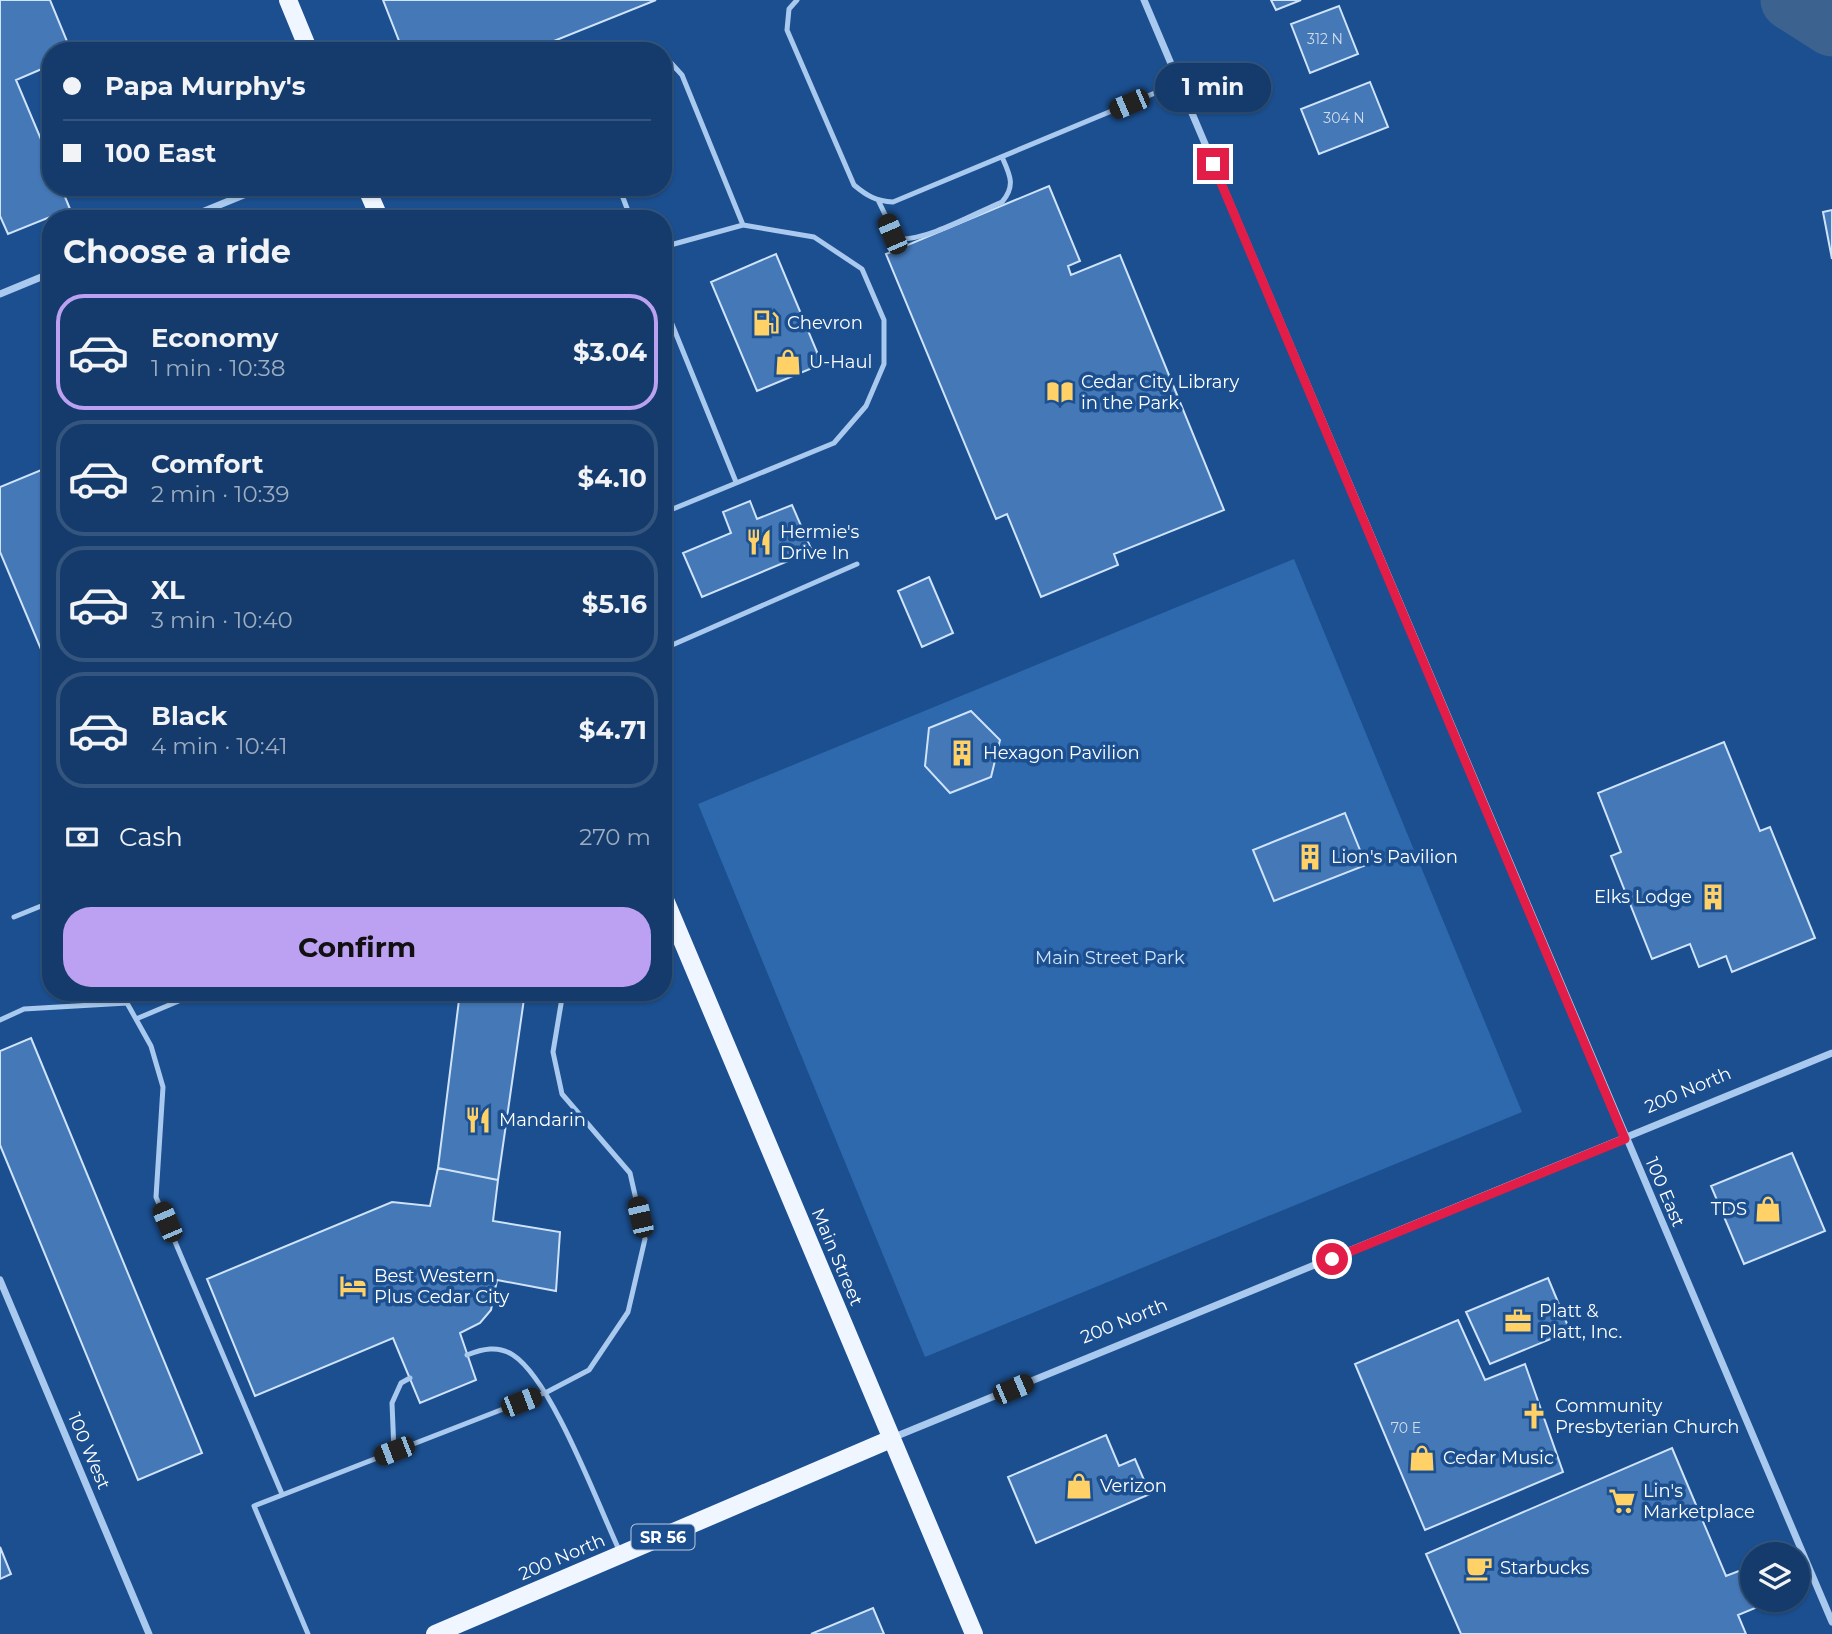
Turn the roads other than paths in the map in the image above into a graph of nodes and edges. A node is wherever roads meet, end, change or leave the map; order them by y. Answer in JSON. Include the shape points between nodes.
{"nodes":[{"id":1,"x":288,"y":0,"type":"edge"},
{"id":2,"x":797,"y":0,"type":"edge"},
{"id":3,"x":1144,"y":0,"type":"edge"},
{"id":4,"x":305,"y":42,"type":"edge"},
{"id":5,"x":672,"y":64,"type":"edge"},
{"id":6,"x":1179,"y":83,"type":"junction"},
{"id":7,"x":1002,"y":157,"type":"junction"},
{"id":8,"x":241,"y":196,"type":"edge"},
{"id":9,"x":879,"y":202,"type":"junction"},
{"id":10,"x":207,"y":210,"type":"edge"},
{"id":11,"x":743,"y":225,"type":"junction"},
{"id":12,"x":672,"y":245,"type":"edge"},
{"id":13,"x":42,"y":277,"type":"edge"},
{"id":14,"x":0,"y":294,"type":"edge"},
{"id":15,"x":672,"y":324,"type":"edge"},
{"id":16,"x":736,"y":482,"type":"junction"},
{"id":17,"x":672,"y":509,"type":"edge"},
{"id":18,"x":857,"y":564,"type":"dead end"},
{"id":19,"x":672,"y":645,"type":"edge"},
{"id":20,"x":42,"y":906,"type":"edge"},
{"id":21,"x":672,"y":916,"type":"edge"},
{"id":22,"x":14,"y":917,"type":"dead end"},
{"id":23,"x":178,"y":1001,"type":"edge"},
{"id":24,"x":562,"y":1001,"type":"edge"},
{"id":25,"x":136,"y":1018,"type":"junction"},
{"id":26,"x":0,"y":1020,"type":"edge"},
{"id":27,"x":1832,"y":1053,"type":"edge"},
{"id":28,"x":1625,"y":1139,"type":"junction"},
{"id":29,"x":0,"y":1280,"type":"edge"},
{"id":30,"x":467,"y":1355,"type":"dead end"},
{"id":31,"x":410,"y":1378,"type":"dead end"},
{"id":32,"x":547,"y":1392,"type":"junction"},
{"id":33,"x":891,"y":1439,"type":"junction"},
{"id":34,"x":394,"y":1451,"type":"junction"},
{"id":35,"x":282,"y":1494,"type":"junction"},
{"id":36,"x":621,"y":1555,"type":"junction"},
{"id":37,"x":1832,"y":1622,"type":"edge"},
{"id":38,"x":149,"y":1634,"type":"edge"},
{"id":39,"x":308,"y":1634,"type":"edge"},
{"id":40,"x":435,"y":1634,"type":"edge"},
{"id":41,"x":974,"y":1634,"type":"edge"}],
"edges":[{"from":1,"to":4,"type":"main road"},
{"from":2,"to":9,"type":"lane","via":[[789,9],[788,30],[854,185]]},
{"from":3,"to":6,"type":"street","name":"100 East"},
{"from":5,"to":11,"type":"lane","via":[[682,75]]},
{"from":6,"to":7,"type":"lane"},
{"from":6,"to":28,"type":"street","name":"100 East"},
{"from":7,"to":9,"type":"lane","via":[[893,202]]},
{"from":7,"to":9,"type":"lane","via":[[1012,183],[1010,194],[1002,202],[926,234],[897,239]]},
{"from":8,"to":10,"type":"street"},
{"from":11,"to":12,"type":"lane"},
{"from":11,"to":16,"type":"lane","via":[[814,237],[863,269],[884,320],[884,364],[866,407],[834,443]]},
{"from":13,"to":14,"type":"street"},
{"from":15,"to":16,"type":"lane"},
{"from":16,"to":17,"type":"lane"},
{"from":18,"to":19,"type":"lane"},
{"from":20,"to":22,"type":"lane"},
{"from":21,"to":33,"type":"main road","name":"Main Street"},
{"from":23,"to":25,"type":"lane"},
{"from":24,"to":32,"type":"lane","via":[[554,1052],[562,1094],[630,1173],[645,1239],[628,1312],[589,1370]]},
{"from":25,"to":26,"type":"lane","via":[[127,1003],[24,1009]]},
{"from":25,"to":35,"type":"lane","via":[[151,1046],[163,1087],[156,1197]]},
{"from":27,"to":28,"type":"street","name":"200 North"},
{"from":28,"to":33,"type":"street","name":"200 North"},
{"from":28,"to":37,"type":"street","name":"100 East"},
{"from":29,"to":38,"type":"street","name":"100 West"},
{"from":30,"to":32,"type":"lane","via":[[486,1347],[513,1354]]},
{"from":31,"to":34,"type":"lane","via":[[401,1383],[392,1403]]},
{"from":32,"to":34,"type":"lane"},
{"from":32,"to":36,"type":"lane"},
{"from":33,"to":36,"type":"main road","name":"200 North","number":"SR 56"},
{"from":33,"to":41,"type":"main road","name":"Main Street"},
{"from":34,"to":35,"type":"lane"},
{"from":35,"to":39,"type":"lane","via":[[254,1506]]},
{"from":36,"to":40,"type":"main road","name":"200 North","number":"SR 56"}]}
